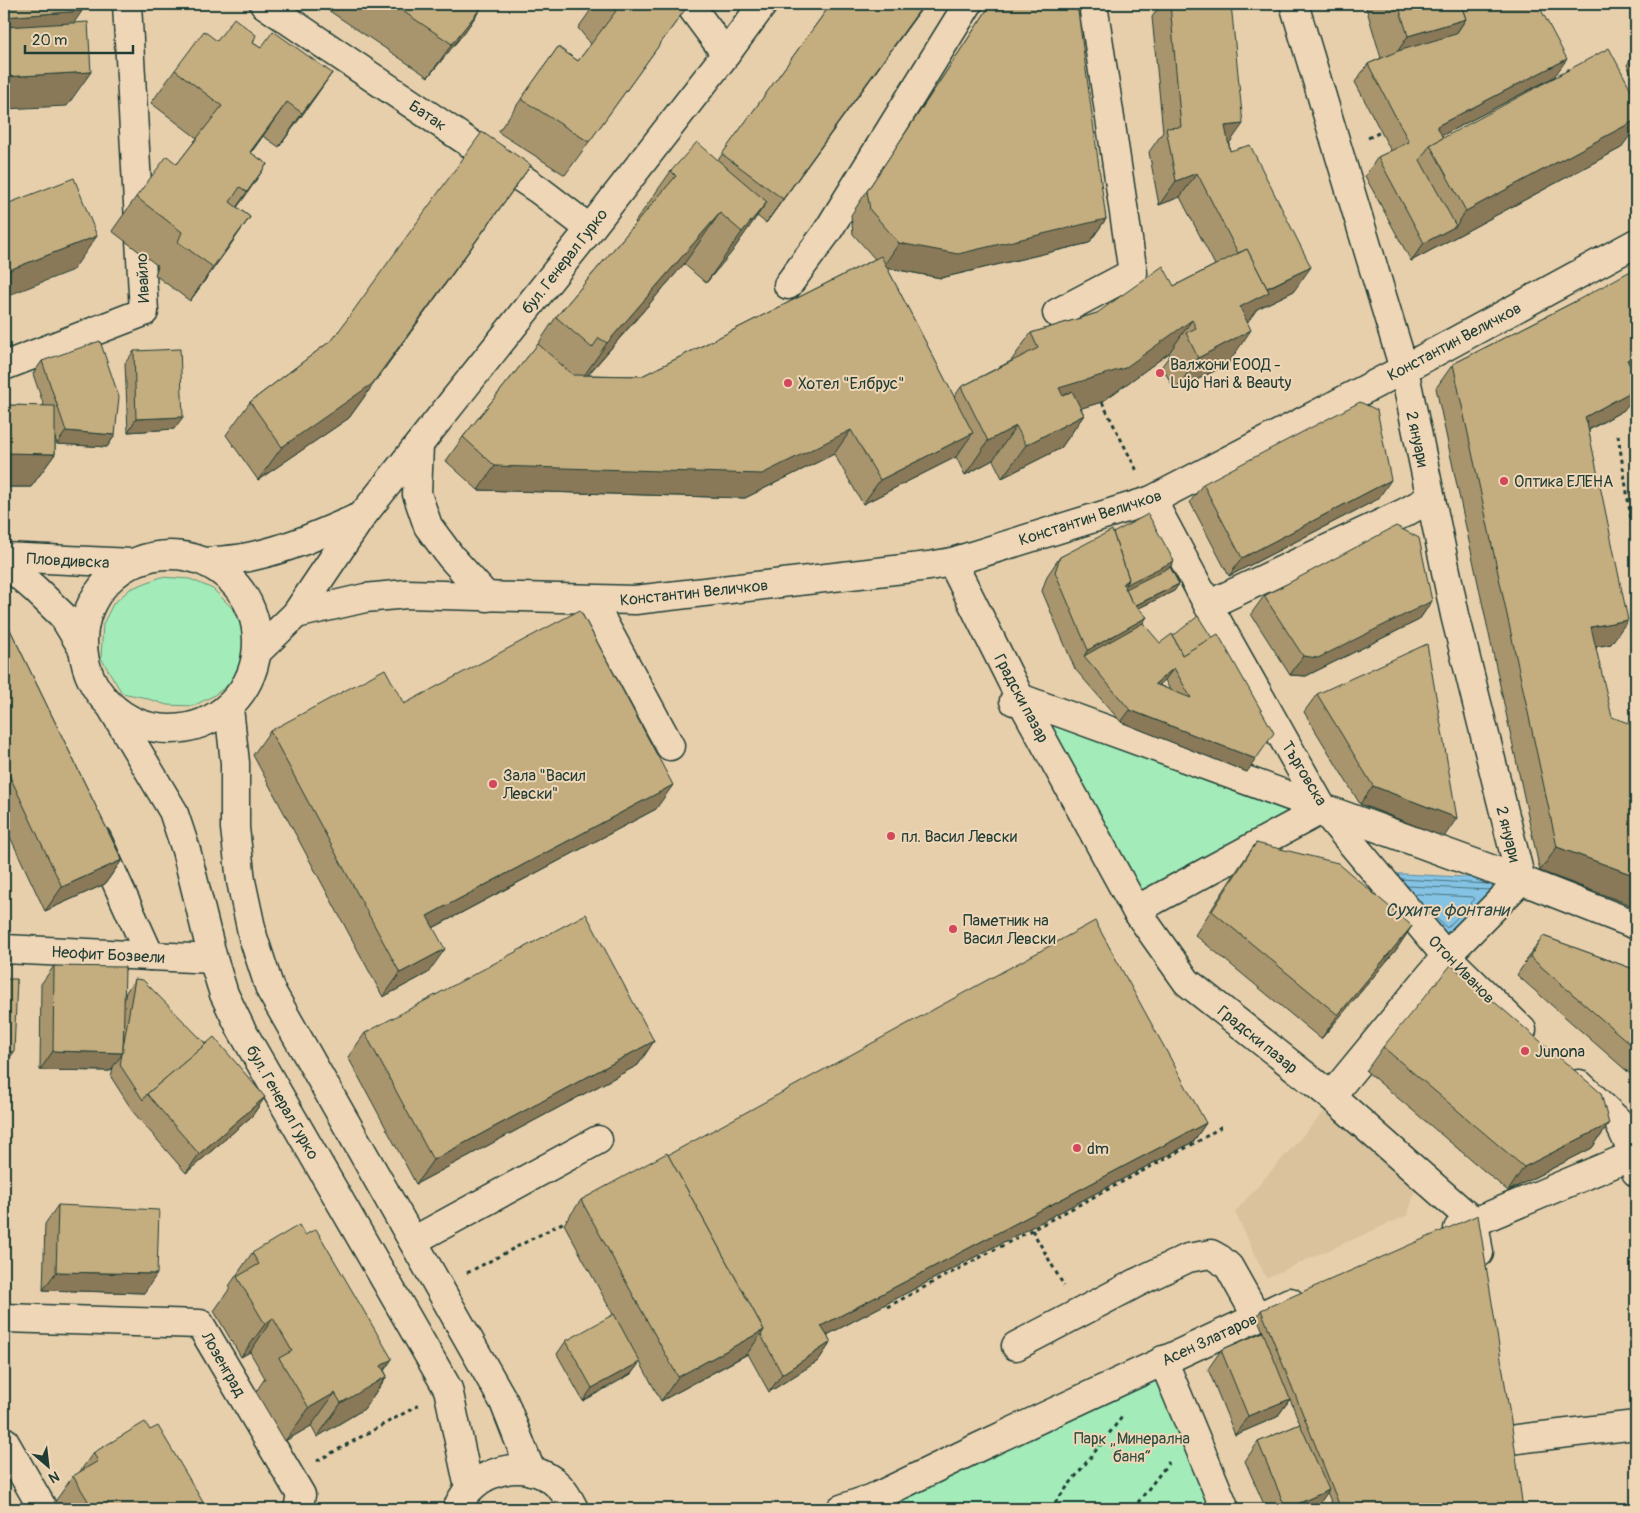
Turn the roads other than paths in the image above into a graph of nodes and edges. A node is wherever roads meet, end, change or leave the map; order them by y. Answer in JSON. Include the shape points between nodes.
{"nodes":[{"id":1,"x":127,"y":4,"type":"edge"},
{"id":2,"x":264,"y":4,"type":"edge"},
{"id":3,"x":689,"y":4,"type":"edge"},
{"id":4,"x":763,"y":4,"type":"edge"},
{"id":5,"x":968,"y":4,"type":"edge"},
{"id":6,"x":1093,"y":4,"type":"edge"},
{"id":7,"x":1294,"y":4,"type":"edge"},
{"id":8,"x":726,"y":54,"type":"junction"},
{"id":9,"x":590,"y":229,"type":"junction"},
{"id":10,"x":1636,"y":244,"type":"edge"},
{"id":11,"x":788,"y":285,"type":"dead end"},
{"id":12,"x":1057,"y":313,"type":"dead end"},
{"id":13,"x":4,"y":366,"type":"edge"},
{"id":14,"x":1404,"y":368,"type":"junction"},
{"id":15,"x":418,"y":445,"type":"junction"},
{"id":16,"x":1431,"y":498,"type":"junction"},
{"id":17,"x":1152,"y":500,"type":"junction"},
{"id":18,"x":362,"y":516,"type":"junction"},
{"id":19,"x":4,"y":557,"type":"edge"},
{"id":20,"x":4,"y":562,"type":"edge"},
{"id":21,"x":207,"y":562,"type":"junction"},
{"id":22,"x":952,"y":562,"type":"junction"},
{"id":23,"x":132,"y":563,"type":"junction"},
{"id":24,"x":487,"y":597,"type":"junction"},
{"id":25,"x":591,"y":600,"type":"junction"},
{"id":26,"x":1208,"y":605,"type":"junction"},
{"id":27,"x":296,"y":614,"type":"junction"},
{"id":28,"x":83,"y":649,"type":"junction"},
{"id":29,"x":258,"y":651,"type":"junction"},
{"id":30,"x":1012,"y":702,"type":"junction"},
{"id":31,"x":112,"y":708,"type":"junction"},
{"id":32,"x":229,"y":708,"type":"junction"},
{"id":33,"x":670,"y":746,"type":"dead end"},
{"id":34,"x":1323,"y":809,"type":"junction"},
{"id":35,"x":89,"y":820,"type":"edge"},
{"id":36,"x":1521,"y":880,"type":"junction"},
{"id":37,"x":1136,"y":910,"type":"junction"},
{"id":38,"x":1636,"y":925,"type":"edge"},
{"id":39,"x":4,"y":949,"type":"edge"},
{"id":40,"x":150,"y":956,"type":"junction"},
{"id":41,"x":1446,"y":956,"type":"junction"},
{"id":42,"x":213,"y":958,"type":"junction"},
{"id":43,"x":1539,"y":1046,"type":"edge"},
{"id":44,"x":1560,"y":1066,"type":"edge"},
{"id":45,"x":1331,"y":1096,"type":"junction"},
{"id":46,"x":598,"y":1140,"type":"dead end"},
{"id":47,"x":1635,"y":1160,"type":"edge"},
{"id":48,"x":1474,"y":1222,"type":"junction"},
{"id":49,"x":1438,"y":1237,"type":"edge"},
{"id":50,"x":413,"y":1241,"type":"junction"},
{"id":51,"x":1483,"y":1279,"type":"edge"},
{"id":52,"x":1311,"y":1293,"type":"edge"},
{"id":53,"x":1257,"y":1317,"type":"junction"},
{"id":54,"x":4,"y":1318,"type":"edge"},
{"id":55,"x":1016,"y":1346,"type":"dead end"},
{"id":56,"x":1163,"y":1360,"type":"junction"},
{"id":57,"x":1504,"y":1412,"type":"edge"},
{"id":58,"x":1636,"y":1426,"type":"edge"},
{"id":59,"x":4,"y":1441,"type":"edge"},
{"id":60,"x":531,"y":1471,"type":"junction"},
{"id":61,"x":296,"y":1493,"type":"edge"},
{"id":62,"x":463,"y":1499,"type":"edge"},
{"id":63,"x":43,"y":1509,"type":"edge"},
{"id":64,"x":574,"y":1509,"type":"edge"},
{"id":65,"x":842,"y":1509,"type":"edge"},
{"id":66,"x":1225,"y":1509,"type":"edge"}],
"edges":[{"from":1,"to":13,"type":"street","name":"Ивайло","via":[[144,312]]},
{"from":2,"to":9,"type":"street","name":"Батак","via":[[540,190]]},
{"from":3,"to":8,"type":"street"},
{"from":4,"to":8,"type":"street","name":"бул. Генерал Гурко"},
{"from":5,"to":11,"type":"street","via":[[828,232]]},
{"from":6,"to":12,"type":"street","via":[[1133,273]]},
{"from":7,"to":14,"type":"street","name":"2 януари"},
{"from":8,"to":9,"type":"street","name":"бул. Генерал Гурко"},
{"from":9,"to":15,"type":"street","name":"бул. Генерал Гурко"},
{"from":10,"to":14,"type":"street","name":"Константин Величков"},
{"from":14,"to":16,"type":"street","name":"2 януари"},
{"from":14,"to":17,"type":"street","name":"Константин Величков"},
{"from":15,"to":18,"type":"street","name":"бул. Генерал Гурко"},
{"from":15,"to":24,"type":"street","via":[[417,494],[428,526],[451,558]]},
{"from":16,"to":26,"type":"street"},
{"from":16,"to":36,"type":"street","name":"2 януари","via":[[1455,615]]},
{"from":17,"to":22,"type":"street","name":"Константин Величков"},
{"from":17,"to":26,"type":"street","name":"Търговска"},
{"from":18,"to":21,"type":"street","via":[[280,549],[251,557]]},
{"from":18,"to":27,"type":"street","name":"бул. Генерал Гурко"},
{"from":19,"to":23,"type":"street","name":"Пловдивска"},
{"from":20,"to":28,"type":"street","name":"Пловдивска","via":[[63,616]]},
{"from":21,"to":23,"type":"street","via":[[173,555]]},
{"from":21,"to":29,"type":"street","via":[[230,577],[247,598],[256,624]]},
{"from":22,"to":25,"type":"street","name":"Константин Величков","via":[[635,600]]},
{"from":22,"to":30,"type":"street","name":"Градски пазар"},
{"from":23,"to":28,"type":"street","via":[[111,578],[94,598],[85,623]]},
{"from":24,"to":25,"type":"street","name":"Константин Величков"},
{"from":24,"to":27,"type":"street","name":"Константин Величков","via":[[406,594],[365,598]]},
{"from":25,"to":33,"type":"street"},
{"from":26,"to":34,"type":"street","name":"Търговска"},
{"from":27,"to":29,"type":"street","name":"бул. Генерал Гурко"},
{"from":28,"to":31,"type":"street","via":[[87,671],[97,691]]},
{"from":29,"to":32,"type":"street","via":[[249,683]]},
{"from":30,"to":34,"type":"street"},
{"from":30,"to":37,"type":"street","name":"Градски пазар","via":[[1056,786]]},
{"from":31,"to":32,"type":"street","via":[[133,722],[158,729],[183,729],[207,722]]},
{"from":31,"to":42,"type":"street","name":"бул. Генерал Гурко","via":[[173,810]]},
{"from":32,"to":50,"type":"street","via":[[235,763],[235,828],[242,882],[253,937],[270,989]]},
{"from":34,"to":36,"type":"street","name":"Търговска"},
{"from":34,"to":37,"type":"street"},
{"from":34,"to":41,"type":"street","name":"Отон Иванов"},
{"from":35,"to":40,"type":"street"},
{"from":36,"to":38,"type":"street","name":"Търговска"},
{"from":36,"to":41,"type":"street"},
{"from":37,"to":45,"type":"street","name":"Градски пазар","via":[[1186,982]]},
{"from":39,"to":40,"type":"street","name":"Неофит Бозвели"},
{"from":40,"to":42,"type":"street","name":"Неофит Бозвели"},
{"from":41,"to":43,"type":"street","name":"Отон Иванов"},
{"from":41,"to":45,"type":"street"},
{"from":42,"to":62,"type":"street","name":"бул. Генерал Гурко","via":[[224,994],[241,1029],[448,1389]]},
{"from":44,"to":47,"type":"street","via":[[1618,1121]]},
{"from":45,"to":48,"type":"street","name":"Градски пазар"},
{"from":46,"to":50,"type":"street"},
{"from":47,"to":48,"type":"street"},
{"from":48,"to":49,"type":"street"},
{"from":48,"to":51,"type":"street"},
{"from":50,"to":60,"type":"street","via":[[504,1402]]},
{"from":52,"to":53,"type":"street","name":"Асен Златаров"},
{"from":53,"to":55,"type":"street","via":[[1229,1267],[1210,1254],[1188,1258]]},
{"from":53,"to":56,"type":"street","name":"Асен Златаров"},
{"from":54,"to":61,"type":"street","name":"Лозенград","via":[[200,1324]]},
{"from":56,"to":65,"type":"street","name":"Асен Златаров","via":[[878,1496]]},
{"from":56,"to":66,"type":"street"},
{"from":57,"to":58,"type":"street","via":[[1510,1450]]},
{"from":59,"to":63,"type":"street"},
{"from":60,"to":62,"type":"street","via":[[498,1471],[483,1478]]},
{"from":60,"to":64,"type":"street","via":[[559,1486]]}]}
